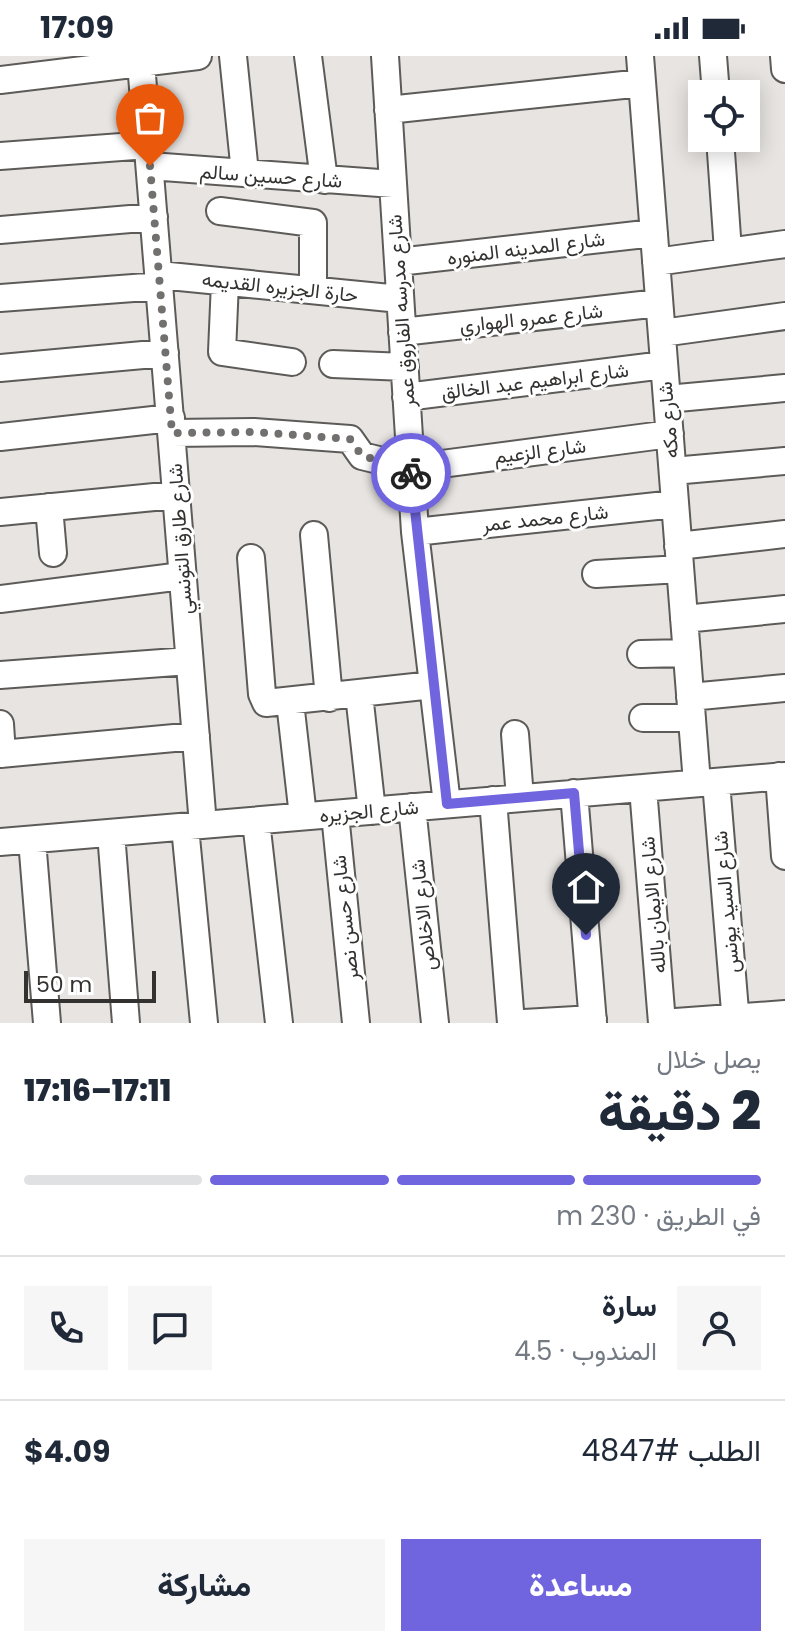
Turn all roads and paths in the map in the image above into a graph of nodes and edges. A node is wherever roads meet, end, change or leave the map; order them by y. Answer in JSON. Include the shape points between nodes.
{"nodes":[{"id":1,"x":190,"y":56,"type":"edge"},
{"id":2,"x":198,"y":56,"type":"edge"},
{"id":3,"x":233,"y":56,"type":"edge"},
{"id":4,"x":308,"y":56,"type":"edge"},
{"id":5,"x":385,"y":56,"type":"edge"},
{"id":6,"x":640,"y":56,"type":"edge"},
{"id":7,"x":713,"y":56,"type":"edge"},
{"id":8,"x":784,"y":56,"type":"edge"},
{"id":9,"x":130,"y":61,"type":"edge"},
{"id":10,"x":48,"y":65,"type":"edge"},
{"id":11,"x":785,"y":69,"type":"edge"},
{"id":12,"x":0,"y":80,"type":"edge"},
{"id":13,"x":715,"y":80,"type":"edge"},
{"id":14,"x":642,"y":83,"type":"junction"},
{"id":15,"x":388,"y":110,"type":"junction"},
{"id":16,"x":721,"y":152,"type":"edge"},
{"id":17,"x":0,"y":156,"type":"edge"},
{"id":18,"x":149,"y":156,"type":"junction"},
{"id":19,"x":245,"y":173,"type":"junction"},
{"id":20,"x":324,"y":180,"type":"junction"},
{"id":21,"x":393,"y":184,"type":"junction"},
{"id":22,"x":220,"y":211,"type":"dead end"},
{"id":23,"x":154,"y":217,"type":"junction"},
{"id":24,"x":0,"y":230,"type":"edge"},
{"id":25,"x":654,"y":233,"type":"junction"},
{"id":26,"x":785,"y":244,"type":"edge"},
{"id":27,"x":728,"y":251,"type":"junction"},
{"id":28,"x":398,"y":262,"type":"junction"},
{"id":29,"x":656,"y":262,"type":"junction"},
{"id":30,"x":159,"y":281,"type":"junction"},
{"id":31,"x":225,"y":282,"type":"junction"},
{"id":32,"x":313,"y":290,"type":"junction"},
{"id":33,"x":0,"y":298,"type":"edge"},
{"id":34,"x":400,"y":299,"type":"junction"},
{"id":35,"x":659,"y":303,"type":"junction"},
{"id":36,"x":785,"y":316,"type":"edge"},
{"id":37,"x":402,"y":332,"type":"junction"},
{"id":38,"x":662,"y":333,"type":"junction"},
{"id":39,"x":165,"y":353,"type":"junction"},
{"id":40,"x":292,"y":362,"type":"dead end"},
{"id":41,"x":333,"y":364,"type":"dead end"},
{"id":42,"x":664,"y":365,"type":"junction"},
{"id":43,"x":405,"y":367,"type":"junction"},
{"id":44,"x":0,"y":368,"type":"edge"},
{"id":45,"x":785,"y":388,"type":"edge"},
{"id":46,"x":406,"y":397,"type":"junction"},
{"id":47,"x":667,"y":399,"type":"junction"},
{"id":48,"x":172,"y":426,"type":"junction"},
{"id":49,"x":670,"y":434,"type":"junction"},
{"id":50,"x":0,"y":437,"type":"edge"},
{"id":51,"x":785,"y":461,"type":"edge"},
{"id":52,"x":411,"y":468,"type":"junction"},
{"id":53,"x":673,"y":471,"type":"junction"},
{"id":54,"x":175,"y":495,"type":"junction"},
{"id":55,"x":675,"y":504,"type":"junction"},
{"id":56,"x":49,"y":507,"type":"junction"},
{"id":57,"x":0,"y":512,"type":"edge"},
{"id":58,"x":415,"y":532,"type":"junction"},
{"id":59,"x":785,"y":534,"type":"edge"},
{"id":60,"x":314,"y":535,"type":"dead end"},
{"id":61,"x":53,"y":553,"type":"dead end"},
{"id":62,"x":679,"y":557,"type":"junction"},
{"id":63,"x":251,"y":558,"type":"dead end"},
{"id":64,"x":596,"y":574,"type":"dead end"},
{"id":65,"x":182,"y":576,"type":"junction"},
{"id":66,"x":0,"y":599,"type":"edge"},
{"id":67,"x":785,"y":609,"type":"edge"},
{"id":68,"x":684,"y":619,"type":"junction"},
{"id":69,"x":687,"y":653,"type":"junction"},
{"id":70,"x":641,"y":654,"type":"dead end"},
{"id":71,"x":189,"y":661,"type":"junction"},
{"id":72,"x":0,"y":675,"type":"edge"},
{"id":73,"x":433,"y":685,"type":"junction"},
{"id":74,"x":785,"y":688,"type":"edge"},
{"id":75,"x":359,"y":694,"type":"junction"},
{"id":76,"x":329,"y":698,"type":"junction"},
{"id":77,"x":290,"y":702,"type":"junction"},
{"id":78,"x":691,"y":708,"type":"junction"},
{"id":79,"x":643,"y":718,"type":"dead end"},
{"id":80,"x":0,"y":724,"type":"edge"},
{"id":81,"x":515,"y":734,"type":"dead end"},
{"id":82,"x":196,"y":736,"type":"junction"},
{"id":83,"x":1,"y":754,"type":"edge"},
{"id":84,"x":782,"y":776,"type":"edge"},
{"id":85,"x":706,"y":782,"type":"junction"},
{"id":86,"x":643,"y":788,"type":"junction"},
{"id":87,"x":574,"y":793,"type":"junction"},
{"id":88,"x":520,"y":798,"type":"junction"},
{"id":89,"x":493,"y":800,"type":"junction"},
{"id":90,"x":447,"y":804,"type":"junction"},
{"id":91,"x":412,"y":807,"type":"junction"},
{"id":92,"x":372,"y":811,"type":"junction"},
{"id":93,"x":335,"y":814,"type":"junction"},
{"id":94,"x":303,"y":816,"type":"junction"},
{"id":95,"x":256,"y":821,"type":"junction"},
{"id":96,"x":194,"y":826,"type":"junction"},
{"id":97,"x":111,"y":833,"type":"junction"},
{"id":98,"x":32,"y":840,"type":"junction"},
{"id":99,"x":0,"y":842,"type":"edge"},
{"id":100,"x":785,"y":856,"type":"edge"},
{"id":101,"x":785,"y":1014,"type":"edge"},
{"id":102,"x":736,"y":1020,"type":"edge"},
{"id":103,"x":593,"y":1021,"type":"edge"},
{"id":104,"x":47,"y":1023,"type":"edge"},
{"id":105,"x":126,"y":1023,"type":"edge"},
{"id":106,"x":204,"y":1023,"type":"edge"},
{"id":107,"x":279,"y":1023,"type":"edge"},
{"id":108,"x":356,"y":1023,"type":"edge"},
{"id":109,"x":435,"y":1023,"type":"edge"},
{"id":110,"x":511,"y":1023,"type":"edge"},
{"id":111,"x":524,"y":1023,"type":"edge"},
{"id":112,"x":662,"y":1023,"type":"edge"}],
"edges":[{"from":1,"to":2,"type":"street"},
{"from":1,"to":9,"type":"street"},
{"from":3,"to":19,"type":"street"},
{"from":4,"to":20,"type":"street"},
{"from":5,"to":15,"type":"street","name":"شارع مدرسه الفاروق عمر"},
{"from":6,"to":14,"type":"street","name":"شارع مكه"},
{"from":7,"to":13,"type":"street"},
{"from":8,"to":11,"type":"street"},
{"from":9,"to":10,"type":"street"},
{"from":9,"to":18,"type":"street","name":"شارع طارق التونسي"},
{"from":10,"to":12,"type":"street"},
{"from":14,"to":15,"type":"street"},
{"from":14,"to":25,"type":"street","name":"شارع مكه"},
{"from":15,"to":21,"type":"street","name":"شارع مدرسه الفاروق عمر"},
{"from":16,"to":27,"type":"street"},
{"from":17,"to":18,"type":"street","name":"شارع حسين سالم"},
{"from":18,"to":19,"type":"street","name":"شارع حسين سالم"},
{"from":18,"to":23,"type":"street","name":"شارع طارق التونسي"},
{"from":19,"to":20,"type":"street","name":"شارع حسين سالم"},
{"from":20,"to":21,"type":"street","name":"شارع حسين سالم"},
{"from":21,"to":28,"type":"street","name":"شارع مدرسه الفاروق عمر"},
{"from":22,"to":32,"type":"street","via":[[313,223]]},
{"from":23,"to":24,"type":"street"},
{"from":23,"to":30,"type":"street","name":"شارع طارق التونسي"},
{"from":25,"to":28,"type":"street","name":"شارع المدينه المنوره"},
{"from":25,"to":29,"type":"street","name":"شارع مكه"},
{"from":26,"to":27,"type":"street"},
{"from":27,"to":29,"type":"street"},
{"from":28,"to":34,"type":"street","name":"شارع مدرسه الفاروق عمر"},
{"from":29,"to":35,"type":"street","name":"شارع مكه"},
{"from":30,"to":31,"type":"street","name":"حارة الجزيره القديمه"},
{"from":30,"to":33,"type":"street","name":"حارة الجزيره القديمه"},
{"from":30,"to":39,"type":"street","name":"شارع طارق التونسي"},
{"from":31,"to":32,"type":"street","name":"حارة الجزيره القديمه"},
{"from":31,"to":40,"type":"street","via":[[222,352]]},
{"from":32,"to":34,"type":"street","name":"حارة الجزيره القديمه"},
{"from":34,"to":37,"type":"street","name":"شارع مدرسه الفاروق عمر"},
{"from":35,"to":37,"type":"street","name":"شارع عمرو الهواري"},
{"from":35,"to":38,"type":"street","name":"شارع مكه"},
{"from":36,"to":38,"type":"street"},
{"from":37,"to":43,"type":"street","name":"شارع مدرسه الفاروق عمر"},
{"from":38,"to":42,"type":"street","name":"شارع مكه"},
{"from":39,"to":44,"type":"street"},
{"from":39,"to":48,"type":"street","name":"شارع طارق التونسي"},
{"from":41,"to":43,"type":"street"},
{"from":42,"to":46,"type":"street","name":"شارع ابراهيم عبد الخالق"},
{"from":42,"to":47,"type":"street","name":"شارع مكه"},
{"from":43,"to":46,"type":"street","name":"شارع مدرسه الفاروق عمر"},
{"from":45,"to":47,"type":"street"},
{"from":46,"to":52,"type":"street","name":"شارع مدرسه الفاروق عمر"},
{"from":47,"to":49,"type":"street","name":"شارع مكه"},
{"from":48,"to":50,"type":"street"},
{"from":48,"to":52,"type":"street","via":[[350,439],[362,456]]},
{"from":48,"to":54,"type":"street","name":"شارع طارق التونسي"},
{"from":49,"to":52,"type":"street","name":"شارع الزعيم"},
{"from":49,"to":53,"type":"street","name":"شارع مكه"},
{"from":51,"to":53,"type":"street"},
{"from":52,"to":58,"type":"street","name":"شارع مدرسه الفاروق عمر"},
{"from":53,"to":55,"type":"street","name":"شارع مكه"},
{"from":54,"to":56,"type":"street"},
{"from":54,"to":65,"type":"street","name":"شارع طارق التونسي"},
{"from":55,"to":58,"type":"street","name":"شارع محمد عمر"},
{"from":55,"to":62,"type":"street","name":"شارع مكه"},
{"from":56,"to":57,"type":"street"},
{"from":56,"to":61,"type":"street"},
{"from":58,"to":73,"type":"street","name":"شارع مدرسه الفاروق عمر"},
{"from":59,"to":62,"type":"street"},
{"from":60,"to":76,"type":"street"},
{"from":62,"to":64,"type":"street"},
{"from":62,"to":68,"type":"street","name":"شارع مكه"},
{"from":63,"to":77,"type":"street","via":[[264,699],[270,704]]},
{"from":65,"to":66,"type":"street"},
{"from":65,"to":71,"type":"street","name":"شارع طارق التونسي"},
{"from":67,"to":68,"type":"street"},
{"from":68,"to":69,"type":"street","name":"شارع مكه"},
{"from":69,"to":70,"type":"street"},
{"from":69,"to":78,"type":"street","name":"شارع مكه"},
{"from":71,"to":72,"type":"street"},
{"from":71,"to":82,"type":"street","name":"شارع طارق التونسي"},
{"from":73,"to":75,"type":"street"},
{"from":73,"to":90,"type":"street","name":"شارع مدرسه الفاروق عمر"},
{"from":74,"to":78,"type":"street"},
{"from":75,"to":76,"type":"street"},
{"from":75,"to":92,"type":"street"},
{"from":76,"to":77,"type":"street"},
{"from":77,"to":94,"type":"street"},
{"from":78,"to":79,"type":"street"},
{"from":78,"to":85,"type":"street","name":"شارع مكه"},
{"from":80,"to":83,"type":"street"},
{"from":81,"to":88,"type":"street"},
{"from":82,"to":83,"type":"street"},
{"from":82,"to":96,"type":"street","name":"شارع طارق التونسي"},
{"from":84,"to":85,"type":"street","name":"شارع الجزيره"},
{"from":84,"to":100,"type":"street"},
{"from":85,"to":86,"type":"street","name":"شارع الجزيره"},
{"from":85,"to":102,"type":"street","name":"شارع السيد يونس"},
{"from":86,"to":87,"type":"street","name":"شارع الجزيره"},
{"from":86,"to":112,"type":"street","name":"شارع الايمان بالله"},
{"from":87,"to":88,"type":"street","name":"شارع الجزيره"},
{"from":87,"to":103,"type":"street"},
{"from":88,"to":89,"type":"street","name":"شارع الجزيره"},
{"from":89,"to":90,"type":"street","name":"شارع الجزيره"},
{"from":89,"to":110,"type":"street"},
{"from":90,"to":91,"type":"street","name":"شارع الجزيره"},
{"from":91,"to":92,"type":"street","name":"شارع الجزيره"},
{"from":91,"to":109,"type":"street","name":"شارع الاخلاص"},
{"from":92,"to":93,"type":"street","name":"شارع الجزيره"},
{"from":93,"to":94,"type":"street","name":"شارع الجزيره"},
{"from":93,"to":108,"type":"street","name":"شارع حسن نصر"},
{"from":94,"to":95,"type":"street","name":"شارع الجزيره"},
{"from":95,"to":96,"type":"street","name":"شارع الجزيره"},
{"from":95,"to":107,"type":"street"},
{"from":96,"to":97,"type":"street","name":"شارع الجزيره"},
{"from":96,"to":106,"type":"street","name":"شارع طارق التونسي"},
{"from":97,"to":98,"type":"street","name":"شارع الجزيره"},
{"from":97,"to":105,"type":"street"},
{"from":98,"to":99,"type":"street","name":"شارع الجزيره"},
{"from":98,"to":104,"type":"street"},
{"from":101,"to":102,"type":"street"},
{"from":102,"to":112,"type":"street"},
{"from":103,"to":111,"type":"street"}]}
